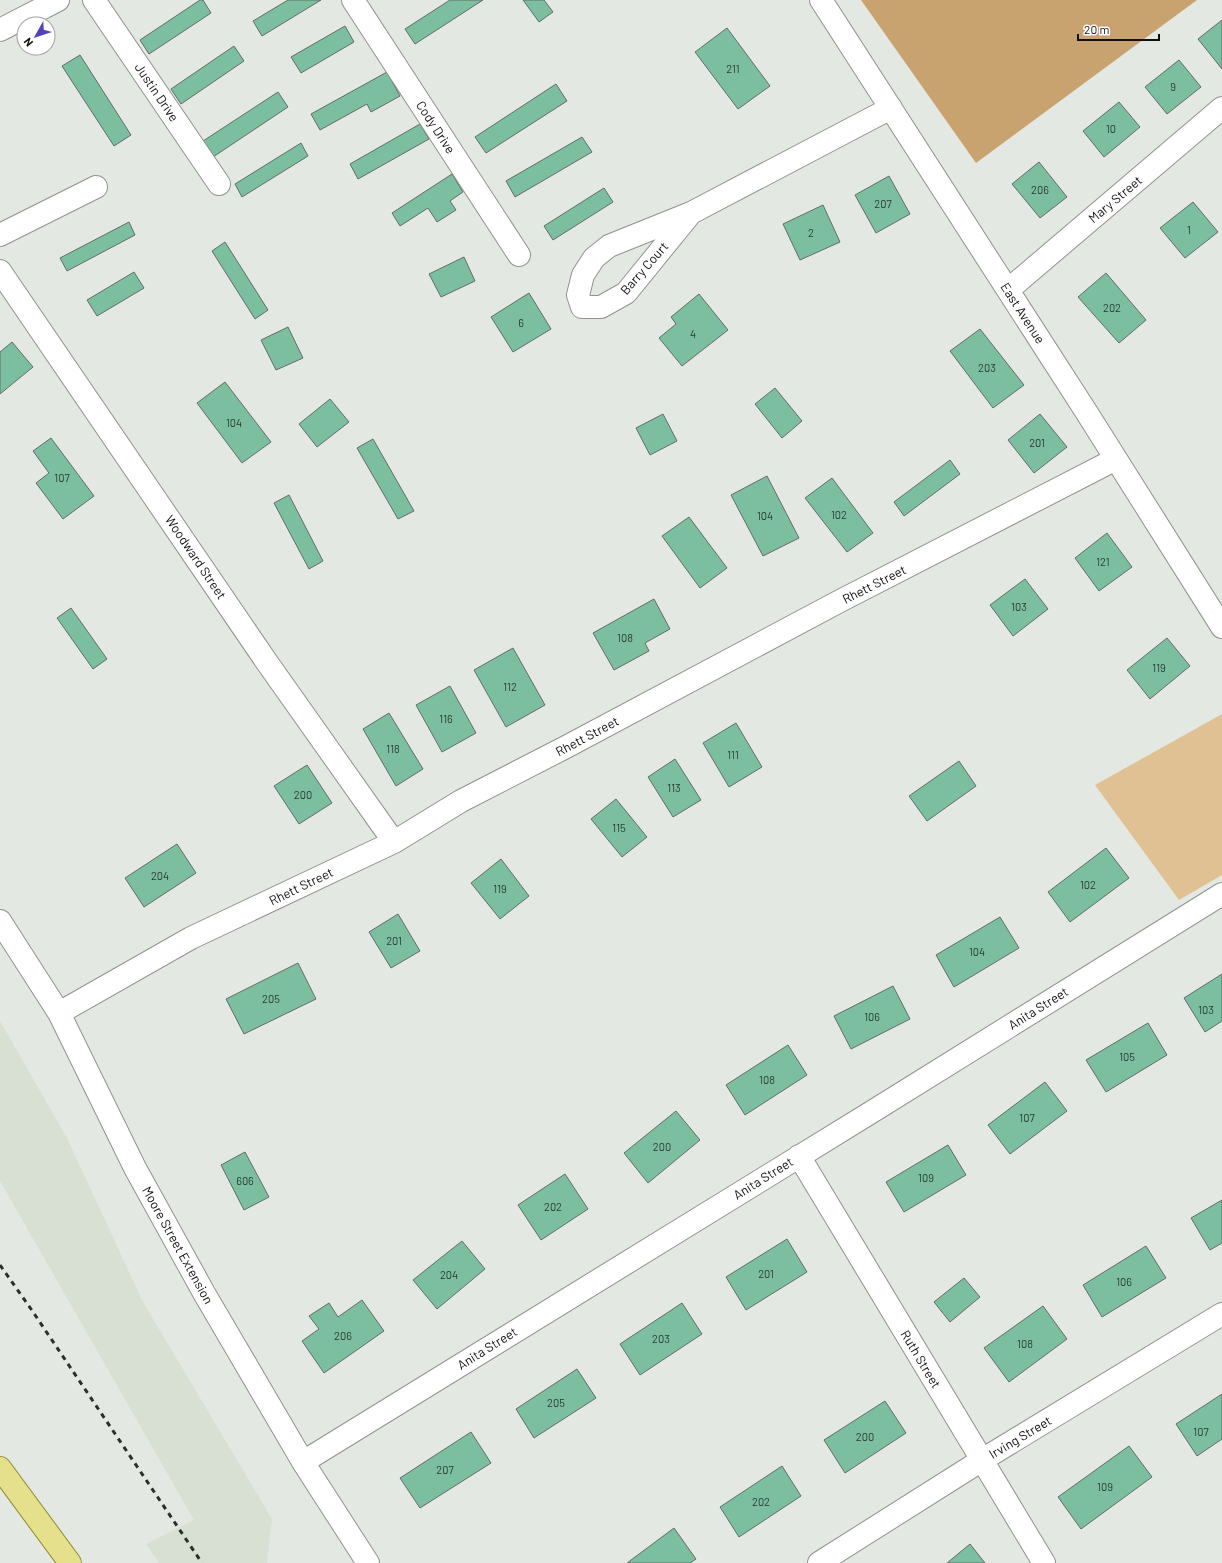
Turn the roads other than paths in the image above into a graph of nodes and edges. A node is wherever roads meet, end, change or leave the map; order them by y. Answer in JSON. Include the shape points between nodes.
{"nodes":[{"id":1,"x":58,"y":0,"type":"edge"},
{"id":2,"x":94,"y":0,"type":"edge"},
{"id":3,"x":353,"y":0,"type":"edge"},
{"id":4,"x":821,"y":0,"type":"edge"},
{"id":5,"x":0,"y":30,"type":"edge"},
{"id":6,"x":892,"y":108,"type":"junction"},
{"id":7,"x":1222,"y":108,"type":"edge"},
{"id":8,"x":219,"y":184,"type":"dead end"},
{"id":9,"x":96,"y":187,"type":"dead end"},
{"id":10,"x":691,"y":213,"type":"junction"},
{"id":11,"x":0,"y":235,"type":"edge"},
{"id":12,"x":520,"y":255,"type":"dead end"},
{"id":13,"x":0,"y":270,"type":"edge"},
{"id":14,"x":1008,"y":290,"type":"junction"},
{"id":15,"x":1116,"y":459,"type":"junction"},
{"id":16,"x":1222,"y":627,"type":"edge"},
{"id":17,"x":394,"y":842,"type":"junction"},
{"id":18,"x":1222,"y":894,"type":"edge"},
{"id":19,"x":0,"y":921,"type":"edge"},
{"id":20,"x":59,"y":1013,"type":"junction"},
{"id":21,"x":799,"y":1156,"type":"junction"},
{"id":22,"x":1222,"y":1314,"type":"edge"},
{"id":23,"x":982,"y":1460,"type":"junction"},
{"id":24,"x":303,"y":1462,"type":"junction"},
{"id":25,"x":0,"y":1468,"type":"edge"},
{"id":26,"x":70,"y":1563,"type":"edge"},
{"id":27,"x":368,"y":1563,"type":"edge"},
{"id":28,"x":819,"y":1563,"type":"edge"},
{"id":29,"x":1044,"y":1563,"type":"edge"}],
"edges":[{"from":1,"to":5,"type":"street"},
{"from":2,"to":8,"type":"street","name":"Justin Drive"},
{"from":3,"to":12,"type":"street","name":"Cody Drive"},
{"from":4,"to":6,"type":"street","name":"East Avenue"},
{"from":6,"to":10,"type":"street","name":"Barry Court"},
{"from":6,"to":14,"type":"street","name":"East Avenue"},
{"from":7,"to":14,"type":"street","name":"Mary Street"},
{"from":9,"to":11,"type":"street"},
{"from":10,"to":10,"type":"street","name":"Barry Court","via":[[609,246],[594,258],[584,275],[578,295],[582,307],[601,307],[626,293]]},
{"from":13,"to":17,"type":"street","name":"Woodward Street","via":[[266,661]]},
{"from":14,"to":15,"type":"street","name":"East Avenue"},
{"from":15,"to":16,"type":"street","name":"East Avenue"},
{"from":15,"to":17,"type":"street","name":"Rhett Street","via":[[460,801]]},
{"from":17,"to":20,"type":"street","name":"Rhett Street","via":[[192,938]]},
{"from":18,"to":21,"type":"street","name":"Anita Street"},
{"from":19,"to":20,"type":"street","name":"Moore Street Extension"},
{"from":20,"to":24,"type":"street","name":"Moore Street Extension","via":[[135,1168],[204,1293]]},
{"from":21,"to":23,"type":"street","name":"Ruth Street"},
{"from":21,"to":24,"type":"street","name":"Anita Street"},
{"from":22,"to":23,"type":"street","name":"Irving Street"},
{"from":23,"to":28,"type":"street","name":"Irving Street"},
{"from":23,"to":29,"type":"street","name":"Ruth Street"},
{"from":24,"to":27,"type":"street","name":"Moore Street Extension"},
{"from":25,"to":26,"type":"main road"}]}
